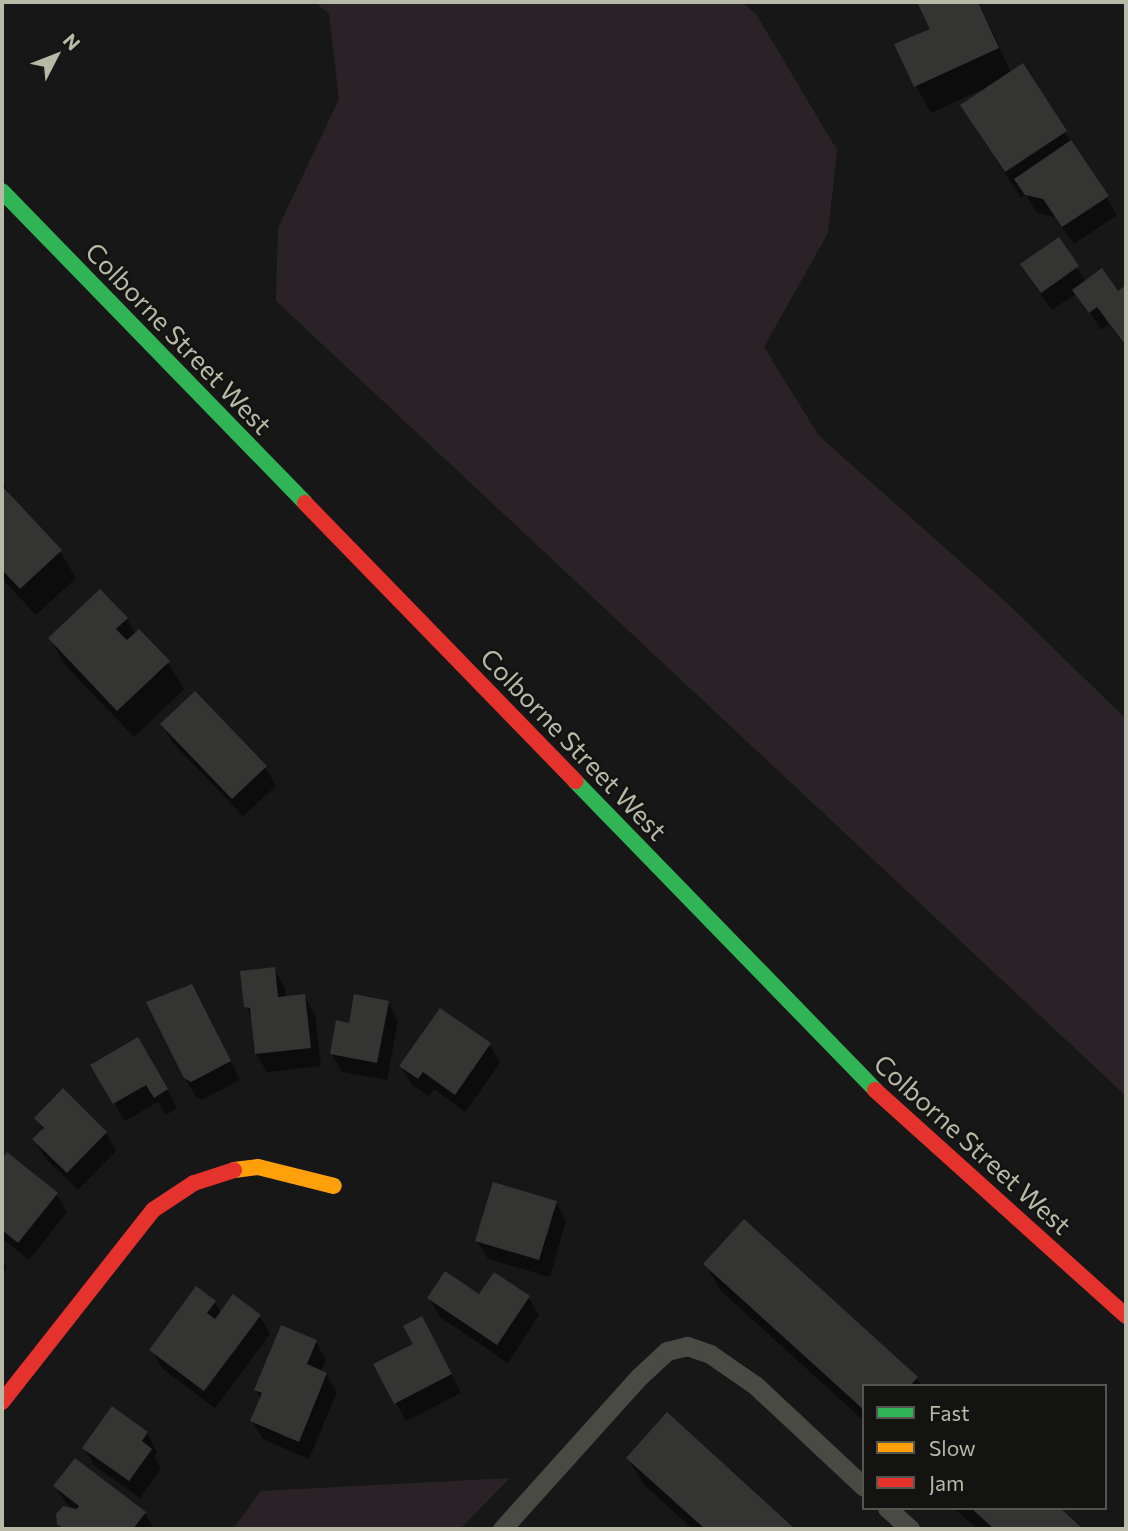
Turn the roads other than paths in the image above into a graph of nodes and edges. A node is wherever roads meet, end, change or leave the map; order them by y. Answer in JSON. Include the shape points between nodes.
{"nodes":[{"id":1,"x":2,"y":191,"type":"edge"},
{"id":2,"x":334,"y":1186,"type":"dead end"},
{"id":3,"x":1126,"y":1316,"type":"edge"},
{"id":4,"x":2,"y":1402,"type":"edge"},
{"id":5,"x":862,"y":1485,"type":"edge"},
{"id":6,"x":889,"y":1510,"type":"edge"},
{"id":7,"x":502,"y":1529,"type":"edge"},
{"id":8,"x":910,"y":1529,"type":"edge"}],
"edges":[{"from":1,"to":3,"type":"main road","name":"Colborne Street West","via":[[880,1095]]},
{"from":2,"to":4,"type":"main road","via":[[258,1167],[231,1170],[194,1183],[153,1210]]},
{"from":5,"to":7,"type":"lane","via":[[755,1385],[710,1354],[687,1346],[667,1351],[640,1376]]},
{"from":6,"to":8,"type":"lane"}]}
